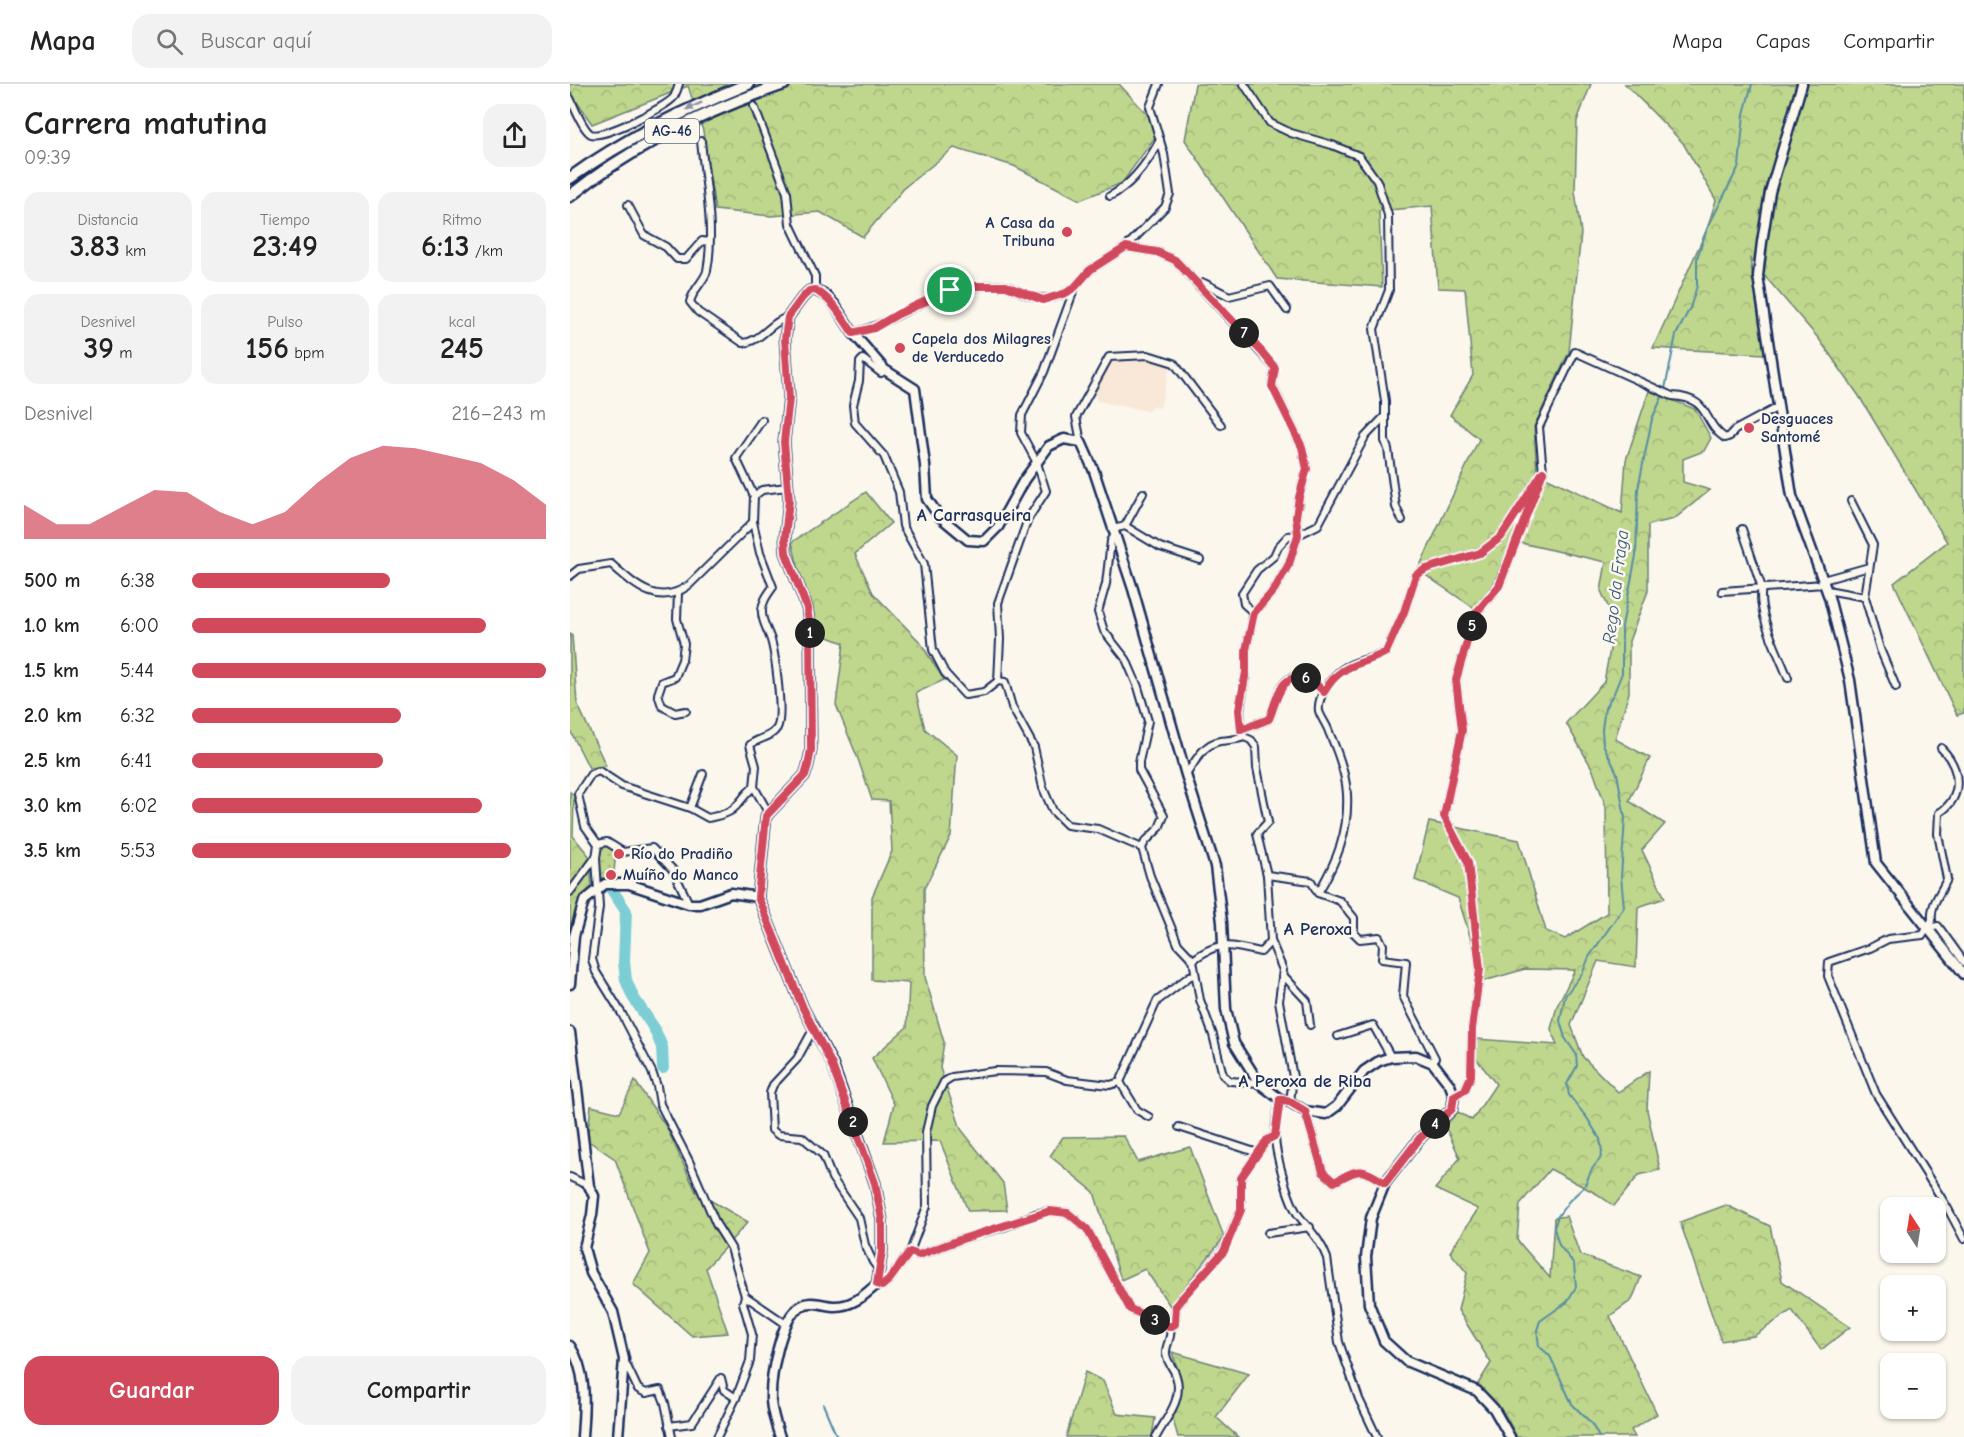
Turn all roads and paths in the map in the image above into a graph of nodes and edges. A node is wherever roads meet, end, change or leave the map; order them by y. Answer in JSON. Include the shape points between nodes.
{"nodes":[{"id":1,"x":679,"y":84,"type":"edge"},
{"id":2,"x":748,"y":84,"type":"edge"},
{"id":3,"x":784,"y":84,"type":"edge"},
{"id":4,"x":1159,"y":84,"type":"edge"},
{"id":5,"x":1244,"y":84,"type":"edge"},
{"id":6,"x":1802,"y":84,"type":"edge"},
{"id":7,"x":570,"y":98,"type":"edge"},
{"id":8,"x":754,"y":106,"type":"dead end"},
{"id":9,"x":1160,"y":140,"type":"junction"},
{"id":10,"x":701,"y":141,"type":"dead end"},
{"id":11,"x":570,"y":178,"type":"edge"},
{"id":12,"x":570,"y":196,"type":"edge"},
{"id":13,"x":1110,"y":196,"type":"dead end"},
{"id":14,"x":628,"y":206,"type":"dead end"},
{"id":15,"x":709,"y":242,"type":"junction"},
{"id":16,"x":1126,"y":247,"type":"junction"},
{"id":17,"x":1075,"y":287,"type":"junction"},
{"id":18,"x":1199,"y":287,"type":"junction"},
{"id":19,"x":815,"y":290,"type":"junction"},
{"id":20,"x":1287,"y":310,"type":"dead end"},
{"id":21,"x":788,"y":317,"type":"junction"},
{"id":22,"x":853,"y":333,"type":"junction"},
{"id":23,"x":885,"y":370,"type":"junction"},
{"id":24,"x":1778,"y":407,"type":"junction"},
{"id":25,"x":1385,"y":416,"type":"junction"},
{"id":26,"x":762,"y":420,"type":"dead end"},
{"id":27,"x":1221,"y":425,"type":"dead end"},
{"id":28,"x":1081,"y":442,"type":"junction"},
{"id":29,"x":1037,"y":463,"type":"junction"},
{"id":30,"x":1543,"y":472,"type":"junction"},
{"id":31,"x":788,"y":487,"type":"junction"},
{"id":32,"x":1143,"y":493,"type":"dead end"},
{"id":33,"x":754,"y":496,"type":"junction"},
{"id":34,"x":1851,"y":501,"type":"dead end"},
{"id":35,"x":1402,"y":520,"type":"dead end"},
{"id":36,"x":753,"y":522,"type":"junction"},
{"id":37,"x":1125,"y":526,"type":"junction"},
{"id":38,"x":1743,"y":529,"type":"dead end"},
{"id":39,"x":1114,"y":532,"type":"junction"},
{"id":40,"x":1298,"y":535,"type":"junction"},
{"id":41,"x":1200,"y":560,"type":"dead end"},
{"id":42,"x":1869,"y":567,"type":"junction"},
{"id":43,"x":570,"y":576,"type":"edge"},
{"id":44,"x":1825,"y":584,"type":"junction"},
{"id":45,"x":1762,"y":588,"type":"junction"},
{"id":46,"x":1722,"y":591,"type":"dead end"},
{"id":47,"x":678,"y":593,"type":"junction"},
{"id":48,"x":1865,"y":597,"type":"junction"},
{"id":49,"x":1254,"y":613,"type":"junction"},
{"id":50,"x":1788,"y":678,"type":"dead end"},
{"id":51,"x":998,"y":681,"type":"junction"},
{"id":52,"x":1896,"y":687,"type":"dead end"},
{"id":53,"x":1324,"y":692,"type":"junction"},
{"id":54,"x":686,"y":711,"type":"dead end"},
{"id":55,"x":1242,"y":734,"type":"junction"},
{"id":56,"x":1941,"y":748,"type":"dead end"},
{"id":57,"x":703,"y":774,"type":"dead end"},
{"id":58,"x":1186,"y":775,"type":"junction"},
{"id":59,"x":754,"y":787,"type":"junction"},
{"id":60,"x":690,"y":808,"type":"junction"},
{"id":61,"x":768,"y":812,"type":"junction"},
{"id":62,"x":598,"y":844,"type":"junction"},
{"id":63,"x":1142,"y":848,"type":"junction"},
{"id":64,"x":596,"y":858,"type":"junction"},
{"id":65,"x":1267,"y":875,"type":"junction"},
{"id":66,"x":597,"y":890,"type":"junction"},
{"id":67,"x":570,"y":892,"type":"edge"},
{"id":68,"x":1318,"y":893,"type":"junction"},
{"id":69,"x":758,"y":897,"type":"junction"},
{"id":70,"x":689,"y":904,"type":"junction"},
{"id":71,"x":1927,"y":928,"type":"junction"},
{"id":72,"x":1271,"y":941,"type":"junction"},
{"id":73,"x":1223,"y":945,"type":"junction"},
{"id":74,"x":1193,"y":960,"type":"junction"},
{"id":75,"x":1964,"y":962,"type":"edge"},
{"id":76,"x":1964,"y":974,"type":"edge"},
{"id":77,"x":1195,"y":975,"type":"junction"},
{"id":78,"x":1282,"y":975,"type":"junction"},
{"id":79,"x":570,"y":984,"type":"edge"},
{"id":80,"x":1310,"y":1025,"type":"dead end"},
{"id":81,"x":814,"y":1028,"type":"junction"},
{"id":82,"x":570,"y":1032,"type":"edge"},
{"id":83,"x":1338,"y":1036,"type":"dead end"},
{"id":84,"x":1391,"y":1057,"type":"junction"},
{"id":85,"x":1432,"y":1063,"type":"junction"},
{"id":86,"x":1120,"y":1082,"type":"junction"},
{"id":87,"x":1259,"y":1083,"type":"junction"},
{"id":88,"x":1454,"y":1096,"type":"junction"},
{"id":89,"x":1280,"y":1099,"type":"junction"},
{"id":90,"x":1290,"y":1102,"type":"junction"},
{"id":91,"x":1305,"y":1111,"type":"junction"},
{"id":92,"x":1149,"y":1118,"type":"dead end"},
{"id":93,"x":1179,"y":1127,"type":"dead end"},
{"id":94,"x":1275,"y":1136,"type":"junction"},
{"id":95,"x":1258,"y":1153,"type":"junction"},
{"id":96,"x":570,"y":1177,"type":"edge"},
{"id":97,"x":1385,"y":1183,"type":"junction"},
{"id":98,"x":589,"y":1186,"type":"junction"},
{"id":99,"x":1310,"y":1227,"type":"junction"},
{"id":100,"x":1268,"y":1233,"type":"dead end"},
{"id":101,"x":1964,"y":1239,"type":"edge"},
{"id":102,"x":910,"y":1252,"type":"junction"},
{"id":103,"x":880,"y":1270,"type":"junction"},
{"id":104,"x":877,"y":1284,"type":"junction"},
{"id":105,"x":745,"y":1296,"type":"junction"},
{"id":106,"x":786,"y":1324,"type":"junction"},
{"id":107,"x":1170,"y":1327,"type":"junction"},
{"id":108,"x":570,"y":1346,"type":"edge"},
{"id":109,"x":624,"y":1359,"type":"junction"},
{"id":110,"x":736,"y":1398,"type":"junction"},
{"id":111,"x":669,"y":1426,"type":"junction"},
{"id":112,"x":582,"y":1437,"type":"edge"},
{"id":113,"x":618,"y":1437,"type":"edge"},
{"id":114,"x":672,"y":1437,"type":"edge"},
{"id":115,"x":717,"y":1437,"type":"edge"},
{"id":116,"x":780,"y":1437,"type":"edge"},
{"id":117,"x":1156,"y":1437,"type":"edge"},
{"id":118,"x":1377,"y":1437,"type":"edge"},
{"id":119,"x":1510,"y":1437,"type":"edge"}],
"edges":[{"from":1,"to":7,"type":"street","via":[[673,98],[601,135],[587,131]]},
{"from":2,"to":11,"type":"highway","number":"AG-46","one_way":true,"via":[[643,132]]},
{"from":3,"to":12,"type":"highway","number":"AG-46","via":[[693,120],[628,155]]},
{"from":4,"to":9,"type":"street","via":[[1150,107]]},
{"from":5,"to":25,"type":"street","via":[[1270,123],[1359,156],[1377,181],[1388,215],[1389,290],[1374,329]]},
{"from":6,"to":24,"type":"street","via":[[1770,192],[1758,276]]},
{"from":8,"to":19,"type":"street","via":[[787,193],[790,224],[815,276]]},
{"from":9,"to":13,"type":"street","via":[[1122,190]]},
{"from":9,"to":16,"type":"street","via":[[1170,194],[1165,207]]},
{"from":10,"to":15,"type":"street"},
{"from":14,"to":15,"type":"street","via":[[644,235],[666,247],[677,259],[686,259],[702,241]]},
{"from":15,"to":21,"type":"street","via":[[707,273],[692,292],[690,302],[698,312],[743,343],[751,343]]},
{"from":16,"to":17,"type":"street","via":[[1090,270]]},
{"from":16,"to":18,"type":"street","via":[[1157,252],[1175,260]]},
{"from":17,"to":22,"type":"street","via":[[1043,300],[1006,286],[950,290],[874,328]]},
{"from":17,"to":29,"type":"street","via":[[1044,372],[1022,415],[1022,433]]},
{"from":18,"to":20,"type":"street","via":[[1204,283],[1229,296],[1270,286]]},
{"from":18,"to":40,"type":"street","via":[[1275,368],[1272,386],[1302,447],[1307,469],[1296,517]]},
{"from":19,"to":21,"type":"street","via":[[802,298]]},
{"from":19,"to":22,"type":"street","via":[[834,304]]},
{"from":21,"to":31,"type":"street","via":[[785,339],[789,398],[784,442]]},
{"from":22,"to":23,"type":"street"},
{"from":23,"to":29,"type":"street","via":[[915,389],[927,499],[939,516],[968,540],[984,541],[998,527]]},
{"from":23,"to":51,"type":"street","via":[[881,373],[863,359],[860,362],[853,405],[855,423],[884,456],[899,492],[903,526],[924,564],[933,650],[945,673],[965,695],[984,692]]},
{"from":24,"to":30,"type":"street","via":[[1725,438],[1718,434],[1703,408],[1688,396],[1672,396],[1575,352],[1539,427]]},
{"from":24,"to":44,"type":"street","via":[[1792,496]]},
{"from":25,"to":35,"type":"street","via":[[1385,441],[1396,507]]},
{"from":25,"to":40,"type":"street","via":[[1365,437],[1318,525]]},
{"from":26,"to":33,"type":"street","via":[[736,458]]},
{"from":27,"to":28,"type":"street","via":[[1174,363],[1148,355],[1109,357],[1076,417]]},
{"from":28,"to":29,"type":"street","via":[[1064,439],[1049,446]]},
{"from":28,"to":39,"type":"street"},
{"from":29,"to":51,"type":"street","via":[[1046,491],[1028,519],[998,603]]},
{"from":30,"to":53,"type":"street","via":[[1501,537],[1480,553],[1416,575],[1386,652],[1340,671]]},
{"from":30,"to":88,"type":"street","via":[[1499,586],[1475,614],[1456,680],[1462,730],[1444,816],[1468,862],[1480,969],[1471,1076],[1465,1090]]},
{"from":31,"to":33,"type":"street","via":[[762,490]]},
{"from":31,"to":61,"type":"street","via":[[786,553],[807,608],[810,628],[811,750],[805,775]]},
{"from":32,"to":37,"type":"street"},
{"from":33,"to":36,"type":"street"},
{"from":34,"to":42,"type":"street","via":[[1873,545]]},
{"from":36,"to":47,"type":"street"},
{"from":36,"to":59,"type":"street","via":[[772,587],[762,613],[772,642],[779,698],[776,730],[750,745],[756,766]]},
{"from":37,"to":39,"type":"street"},
{"from":37,"to":41,"type":"street","via":[[1160,547]]},
{"from":38,"to":45,"type":"street"},
{"from":39,"to":58,"type":"street"},
{"from":39,"to":63,"type":"street","via":[[1098,612],[1104,632],[1126,659],[1138,687],[1148,721],[1139,770],[1164,816]]},
{"from":40,"to":49,"type":"street","via":[[1289,564]]},
{"from":40,"to":49,"type":"street","via":[[1288,536],[1242,592],[1244,604]]},
{"from":42,"to":44,"type":"street"},
{"from":42,"to":48,"type":"street"},
{"from":43,"to":47,"type":"street","via":[[579,569],[611,564],[651,594]]},
{"from":44,"to":45,"type":"street"},
{"from":44,"to":48,"type":"street"},
{"from":44,"to":71,"type":"street","via":[[1850,680],[1876,863]]},
{"from":45,"to":46,"type":"street"},
{"from":45,"to":50,"type":"street","via":[[1764,613]]},
{"from":47,"to":54,"type":"street","via":[[682,660],[675,677],[662,682],[658,694],[662,706],[675,713]]},
{"from":48,"to":52,"type":"street"},
{"from":49,"to":55,"type":"street","via":[[1239,710]]},
{"from":51,"to":63,"type":"street","via":[[1005,682],[1012,707],[1034,747],[1042,788],[1053,812],[1067,825],[1098,829]]},
{"from":53,"to":55,"type":"street","via":[[1307,678],[1286,682],[1269,719]]},
{"from":53,"to":68,"type":"street","via":[[1319,711],[1341,764],[1347,813],[1339,854]]},
{"from":55,"to":58,"type":"street","via":[[1234,740],[1217,741],[1205,747]]},
{"from":55,"to":65,"type":"street","via":[[1256,747],[1268,822],[1257,834]]},
{"from":56,"to":71,"type":"street","via":[[1956,767],[1958,786],[1954,800],[1939,813],[1938,834],[1947,879],[1934,902]]},
{"from":57,"to":60,"type":"street"},
{"from":58,"to":73,"type":"street","via":[[1215,866]]},
{"from":59,"to":60,"type":"street","via":[[723,815],[708,818]]},
{"from":59,"to":61,"type":"street"},
{"from":60,"to":62,"type":"street","via":[[622,786],[598,771],[591,774],[578,794],[585,826]]},
{"from":61,"to":69,"type":"street"},
{"from":62,"to":64,"type":"street"},
{"from":62,"to":70,"type":"street","via":[[607,842],[623,852],[652,848],[674,870]]},
{"from":63,"to":74,"type":"street","via":[[1178,944]]},
{"from":64,"to":66,"type":"street"},
{"from":64,"to":67,"type":"street"},
{"from":65,"to":68,"type":"street","via":[[1311,881]]},
{"from":65,"to":72,"type":"street"},
{"from":66,"to":70,"type":"street","via":[[605,884],[629,884]]},
{"from":66,"to":79,"type":"street","via":[[584,901],[574,936]]},
{"from":66,"to":105,"type":"street","via":[[592,959],[596,972],[652,1072],[660,1104],[731,1248]]},
{"from":68,"to":85,"type":"street","via":[[1340,902],[1354,918],[1354,933],[1360,939],[1379,937],[1382,958],[1406,962],[1403,996],[1435,1058]]},
{"from":69,"to":70,"type":"street","via":[[731,893]]},
{"from":69,"to":81,"type":"street"},
{"from":71,"to":75,"type":"street","via":[[1938,926]]},
{"from":71,"to":76,"type":"street"},
{"from":71,"to":101,"type":"street","via":[[1923,934],[1888,939],[1829,962],[1828,976],[1876,1094]]},
{"from":72,"to":73,"type":"street","via":[[1260,952]]},
{"from":72,"to":78,"type":"street"},
{"from":73,"to":74,"type":"street","via":[[1206,950]]},
{"from":73,"to":87,"type":"street","via":[[1226,1008],[1234,1043]]},
{"from":74,"to":77,"type":"street"},
{"from":77,"to":86,"type":"street","via":[[1157,1001]]},
{"from":77,"to":87,"type":"street","via":[[1223,1075],[1230,1081]]},
{"from":78,"to":80,"type":"street","via":[[1307,1001]]},
{"from":78,"to":90,"type":"street","via":[[1278,1001],[1293,1077]]},
{"from":81,"to":103,"type":"street","via":[[831,1063],[875,1183],[882,1220]]},
{"from":81,"to":103,"type":"street","via":[[797,1059],[773,1085],[771,1130],[778,1135],[802,1137],[823,1155],[832,1178],[859,1218],[865,1245]]},
{"from":82,"to":98,"type":"street"},
{"from":83,"to":84,"type":"street","via":[[1373,1025]]},
{"from":84,"to":85,"type":"street","via":[[1416,1056]]},
{"from":84,"to":91,"type":"street","via":[[1364,1071],[1326,1114]]},
{"from":85,"to":88,"type":"street","via":[[1450,1084]]},
{"from":86,"to":92,"type":"street","via":[[1137,1110]]},
{"from":86,"to":102,"type":"street","via":[[1110,1085],[1067,1080],[1046,1072],[994,1071],[952,1077],[944,1082],[932,1106],[926,1132],[927,1206]]},
{"from":87,"to":89,"type":"street"},
{"from":88,"to":97,"type":"street","via":[[1452,1109],[1420,1138]]},
{"from":89,"to":90,"type":"street"},
{"from":89,"to":94,"type":"street"},
{"from":90,"to":91,"type":"street"},
{"from":91,"to":97,"type":"street","via":[[1323,1172],[1334,1182],[1358,1170]]},
{"from":93,"to":95,"type":"street"},
{"from":94,"to":95,"type":"street"},
{"from":94,"to":99,"type":"street","via":[[1287,1190],[1297,1215]]},
{"from":95,"to":107,"type":"street","via":[[1241,1178],[1241,1210],[1224,1251],[1176,1305],[1175,1324]]},
{"from":96,"to":98,"type":"street"},
{"from":97,"to":119,"type":"street","via":[[1371,1218],[1366,1257],[1369,1304],[1384,1341],[1406,1361],[1477,1391],[1494,1409]]},
{"from":98,"to":109,"type":"street","via":[[594,1196],[584,1248],[591,1274],[613,1312]]},
{"from":99,"to":100,"type":"street"},
{"from":99,"to":118,"type":"street","via":[[1327,1258],[1339,1342]]},
{"from":102,"to":104,"type":"street","via":[[889,1280],[882,1286]]},
{"from":102,"to":107,"type":"street","via":[[919,1255],[1050,1211],[1068,1213],[1087,1229],[1130,1309]]},
{"from":103,"to":104,"type":"street"},
{"from":104,"to":106,"type":"street","via":[[847,1305],[800,1306]]},
{"from":105,"to":106,"type":"street"},
{"from":105,"to":110,"type":"street","via":[[743,1304],[752,1334],[750,1361]]},
{"from":106,"to":116,"type":"street","via":[[771,1398]]},
{"from":107,"to":117,"type":"street","via":[[1165,1352],[1176,1375],[1178,1392],[1172,1412]]},
{"from":108,"to":112,"type":"street","via":[[581,1371]]},
{"from":109,"to":111,"type":"street","via":[[638,1389],[646,1393],[660,1390]]},
{"from":109,"to":113,"type":"street"},
{"from":110,"to":111,"type":"street","via":[[724,1390],[721,1378],[692,1423]]},
{"from":110,"to":115,"type":"street"},
{"from":111,"to":114,"type":"street"}]}
